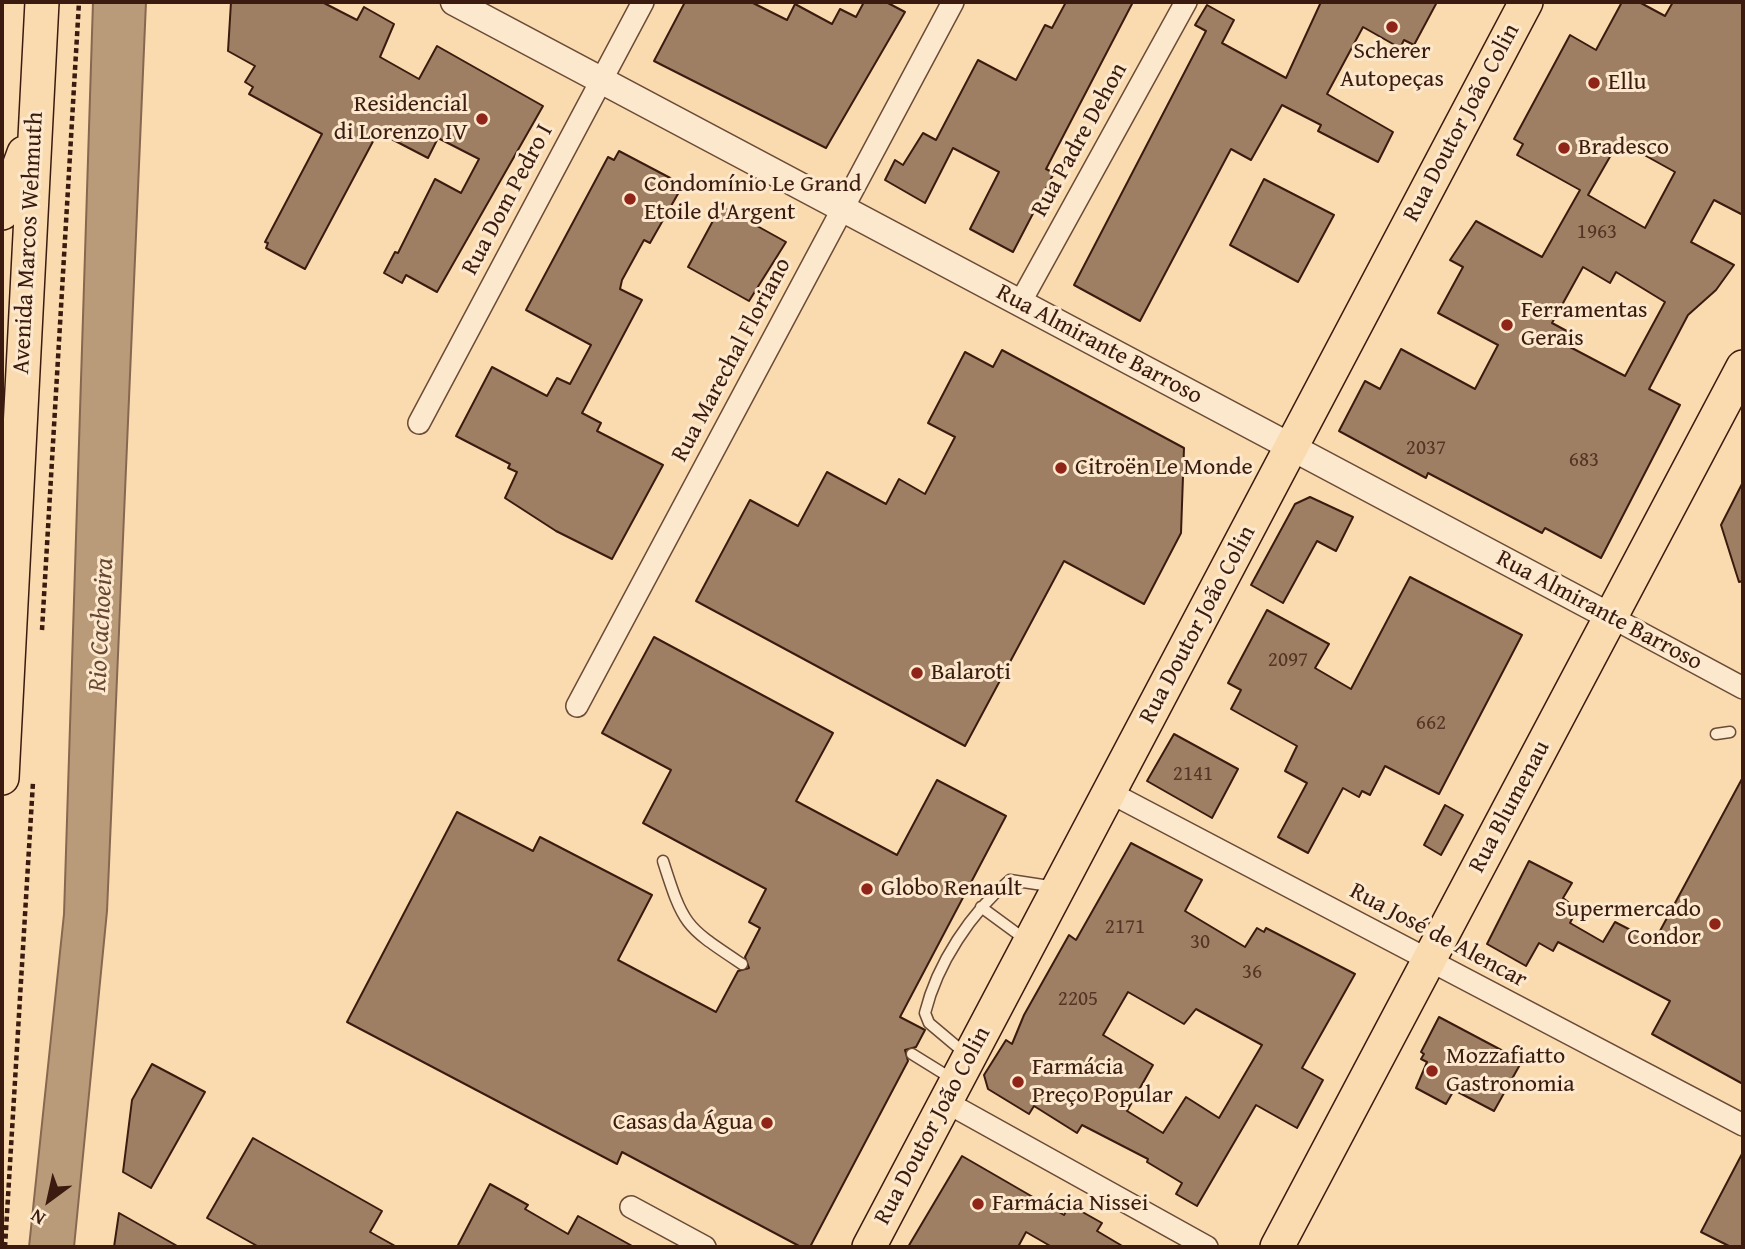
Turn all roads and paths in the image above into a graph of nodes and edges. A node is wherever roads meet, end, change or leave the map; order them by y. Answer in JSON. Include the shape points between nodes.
{"nodes":[{"id":1,"x":42,"y":2,"type":"edge"},
{"id":2,"x":454,"y":2,"type":"edge"},
{"id":3,"x":643,"y":2,"type":"edge"},
{"id":4,"x":953,"y":2,"type":"edge"},
{"id":5,"x":1186,"y":2,"type":"edge"},
{"id":6,"x":1527,"y":2,"type":"edge"},
{"id":7,"x":601,"y":80,"type":"junction"},
{"id":8,"x":36,"y":118,"type":"junction"},
{"id":9,"x":843,"y":209,"type":"junction"},
{"id":10,"x":2,"y":213,"type":"edge"},
{"id":11,"x":1020,"y":303,"type":"junction"},
{"id":12,"x":1743,"y":367,"type":"edge"},
{"id":13,"x":419,"y":423,"type":"dead end"},
{"id":14,"x":1291,"y":447,"type":"junction"},
{"id":15,"x":1611,"y":617,"type":"junction"},
{"id":16,"x":1743,"y":688,"type":"edge"},
{"id":17,"x":577,"y":706,"type":"dead end"},
{"id":18,"x":1730,"y":732,"type":"dead end"},
{"id":19,"x":1716,"y":734,"type":"dead end"},
{"id":20,"x":2,"y":778,"type":"edge"},
{"id":21,"x":1109,"y":792,"type":"junction"},
{"id":22,"x":663,"y":861,"type":"dead end"},
{"id":23,"x":1059,"y":888,"type":"junction"},
{"id":24,"x":981,"y":906,"type":"junction"},
{"id":25,"x":1030,"y":943,"type":"junction"},
{"id":26,"x":1429,"y":960,"type":"junction"},
{"id":27,"x":742,"y":964,"type":"dead end"},
{"id":28,"x":912,"y":1054,"type":"dead end"},
{"id":29,"x":957,"y":1080,"type":"junction"},
{"id":30,"x":1743,"y":1125,"type":"edge"},
{"id":31,"x":631,"y":1207,"type":"dead end"},
{"id":32,"x":705,"y":1247,"type":"edge"},
{"id":33,"x":869,"y":1247,"type":"edge"},
{"id":34,"x":1207,"y":1247,"type":"edge"},
{"id":35,"x":1277,"y":1247,"type":"edge"}],
"edges":[{"from":1,"to":8,"type":"main road","name":"Avenida Marcos Wehmuth"},
{"from":2,"to":7,"type":"street","name":"Rua Almirante Barroso"},
{"from":3,"to":7,"type":"street","name":"Rua Dom Pedro I"},
{"from":4,"to":9,"type":"street","name":"Rua Marechal Floriano"},
{"from":5,"to":11,"type":"street","name":"Rua Padre Dehon"},
{"from":6,"to":14,"type":"main road","name":"Rua Doutor João Colin"},
{"from":7,"to":9,"type":"street","name":"Rua Almirante Barroso"},
{"from":7,"to":13,"type":"street","name":"Rua Dom Pedro I"},
{"from":8,"to":10,"type":"main road"},
{"from":8,"to":20,"type":"main road","name":"Avenida Marcos Wehmuth"},
{"from":9,"to":11,"type":"street","name":"Rua Almirante Barroso"},
{"from":9,"to":17,"type":"street","name":"Rua Marechal Floriano"},
{"from":11,"to":14,"type":"street","name":"Rua Almirante Barroso"},
{"from":12,"to":15,"type":"main road","name":"Rua Blumenau"},
{"from":14,"to":15,"type":"street","name":"Rua Almirante Barroso"},
{"from":14,"to":21,"type":"main road","name":"Rua Doutor João Colin"},
{"from":15,"to":16,"type":"street","name":"Rua Almirante Barroso"},
{"from":15,"to":26,"type":"main road","name":"Rua Blumenau"},
{"from":18,"to":19,"type":"lane"},
{"from":21,"to":23,"type":"main road","name":"Rua Doutor João Colin"},
{"from":21,"to":26,"type":"street","name":"Rua José de Alencar"},
{"from":22,"to":27,"type":"lane","via":[[679,911],[692,931]]},
{"from":23,"to":24,"type":"lane","via":[[1010,880]]},
{"from":23,"to":25,"type":"main road","name":"Rua Doutor João Colin"},
{"from":24,"to":25,"type":"lane"},
{"from":24,"to":29,"type":"lane","via":[[949,957],[925,1013]]},
{"from":25,"to":29,"type":"main road","name":"Rua Doutor João Colin"},
{"from":26,"to":30,"type":"street","name":"Rua José de Alencar"},
{"from":26,"to":35,"type":"main road","name":"Rua Blumenau"},
{"from":28,"to":29,"type":"lane"},
{"from":29,"to":33,"type":"main road","name":"Rua Doutor João Colin"},
{"from":29,"to":34,"type":"street"},
{"from":31,"to":32,"type":"street"}]}
